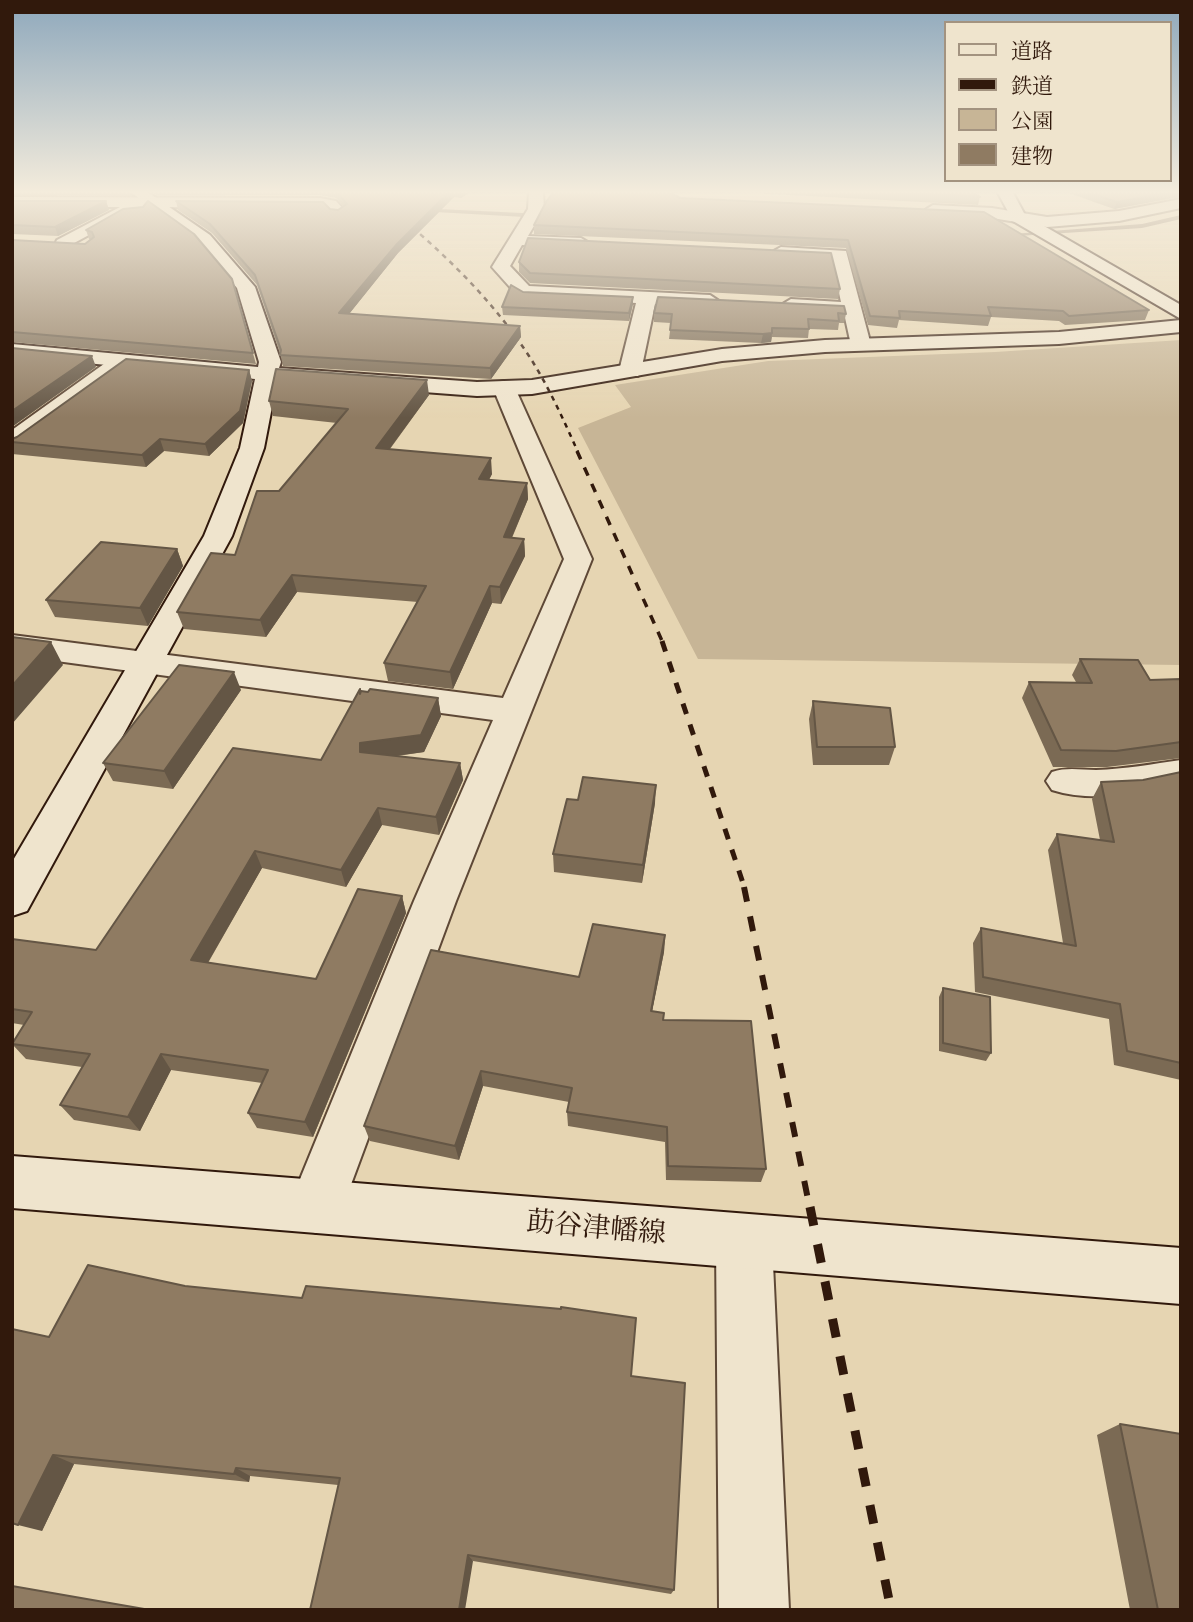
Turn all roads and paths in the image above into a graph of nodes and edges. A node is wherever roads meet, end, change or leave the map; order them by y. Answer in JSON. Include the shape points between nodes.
{"nodes":[{"id":1,"x":229,"y":267,"type":"edge"},
{"id":2,"x":501,"y":267,"type":"edge"},
{"id":3,"x":843,"y":267,"type":"edge"},
{"id":4,"x":1101,"y":267,"type":"edge"},
{"id":5,"x":648,"y":298,"type":"junction"},
{"id":6,"x":729,"y":302,"type":"edge"},
{"id":7,"x":770,"y":304,"type":"edge"},
{"id":8,"x":852,"y":308,"type":"junction"},
{"id":9,"x":1181,"y":313,"type":"edge"},
{"id":10,"x":1181,"y":326,"type":"edge"},
{"id":11,"x":861,"y":345,"type":"junction"},
{"id":12,"x":12,"y":350,"type":"edge"},
{"id":13,"x":123,"y":360,"type":"junction"},
{"id":14,"x":630,"y":371,"type":"junction"},
{"id":15,"x":267,"y":374,"type":"junction"},
{"id":16,"x":504,"y":388,"type":"junction"},
{"id":17,"x":12,"y":442,"type":"edge"},
{"id":18,"x":12,"y":645,"type":"edge"},
{"id":19,"x":147,"y":661,"type":"junction"},
{"id":20,"x":514,"y":711,"type":"junction"},
{"id":21,"x":1181,"y":773,"type":"edge"},
{"id":22,"x":1065,"y":781,"type":"dead end"},
{"id":23,"x":12,"y":899,"type":"edge"},
{"id":24,"x":12,"y":1182,"type":"edge"},
{"id":25,"x":316,"y":1206,"type":"junction"},
{"id":26,"x":744,"y":1242,"type":"junction"},
{"id":27,"x":1181,"y":1276,"type":"edge"},
{"id":28,"x":754,"y":1610,"type":"edge"}],
"edges":[{"from":1,"to":15,"type":"street","via":[[246,287],[270,362]]},
{"from":2,"to":5,"type":"street","via":[[524,291]]},
{"from":3,"to":8,"type":"street"},
{"from":4,"to":9,"type":"street"},
{"from":5,"to":6,"type":"street"},
{"from":5,"to":14,"type":"street"},
{"from":7,"to":8,"type":"street"},
{"from":8,"to":11,"type":"street"},
{"from":10,"to":11,"type":"street","via":[[1059,338]]},
{"from":11,"to":14,"type":"street","via":[[722,355]]},
{"from":12,"to":13,"type":"street"},
{"from":13,"to":15,"type":"street"},
{"from":13,"to":17,"type":"street"},
{"from":14,"to":16,"type":"street"},
{"from":15,"to":16,"type":"street"},
{"from":15,"to":19,"type":"street","via":[[252,448],[218,536]]},
{"from":16,"to":20,"type":"street","via":[[578,559]]},
{"from":18,"to":19,"type":"street"},
{"from":19,"to":20,"type":"street"},
{"from":19,"to":23,"type":"street"},
{"from":20,"to":25,"type":"street"},
{"from":21,"to":22,"type":"street","via":[[1138,780]]},
{"from":24,"to":25,"type":"street","name":"莇谷津幡線"},
{"from":25,"to":26,"type":"street","name":"莇谷津幡線"},
{"from":26,"to":27,"type":"street","name":"莇谷津幡線"},
{"from":26,"to":28,"type":"street"}]}
